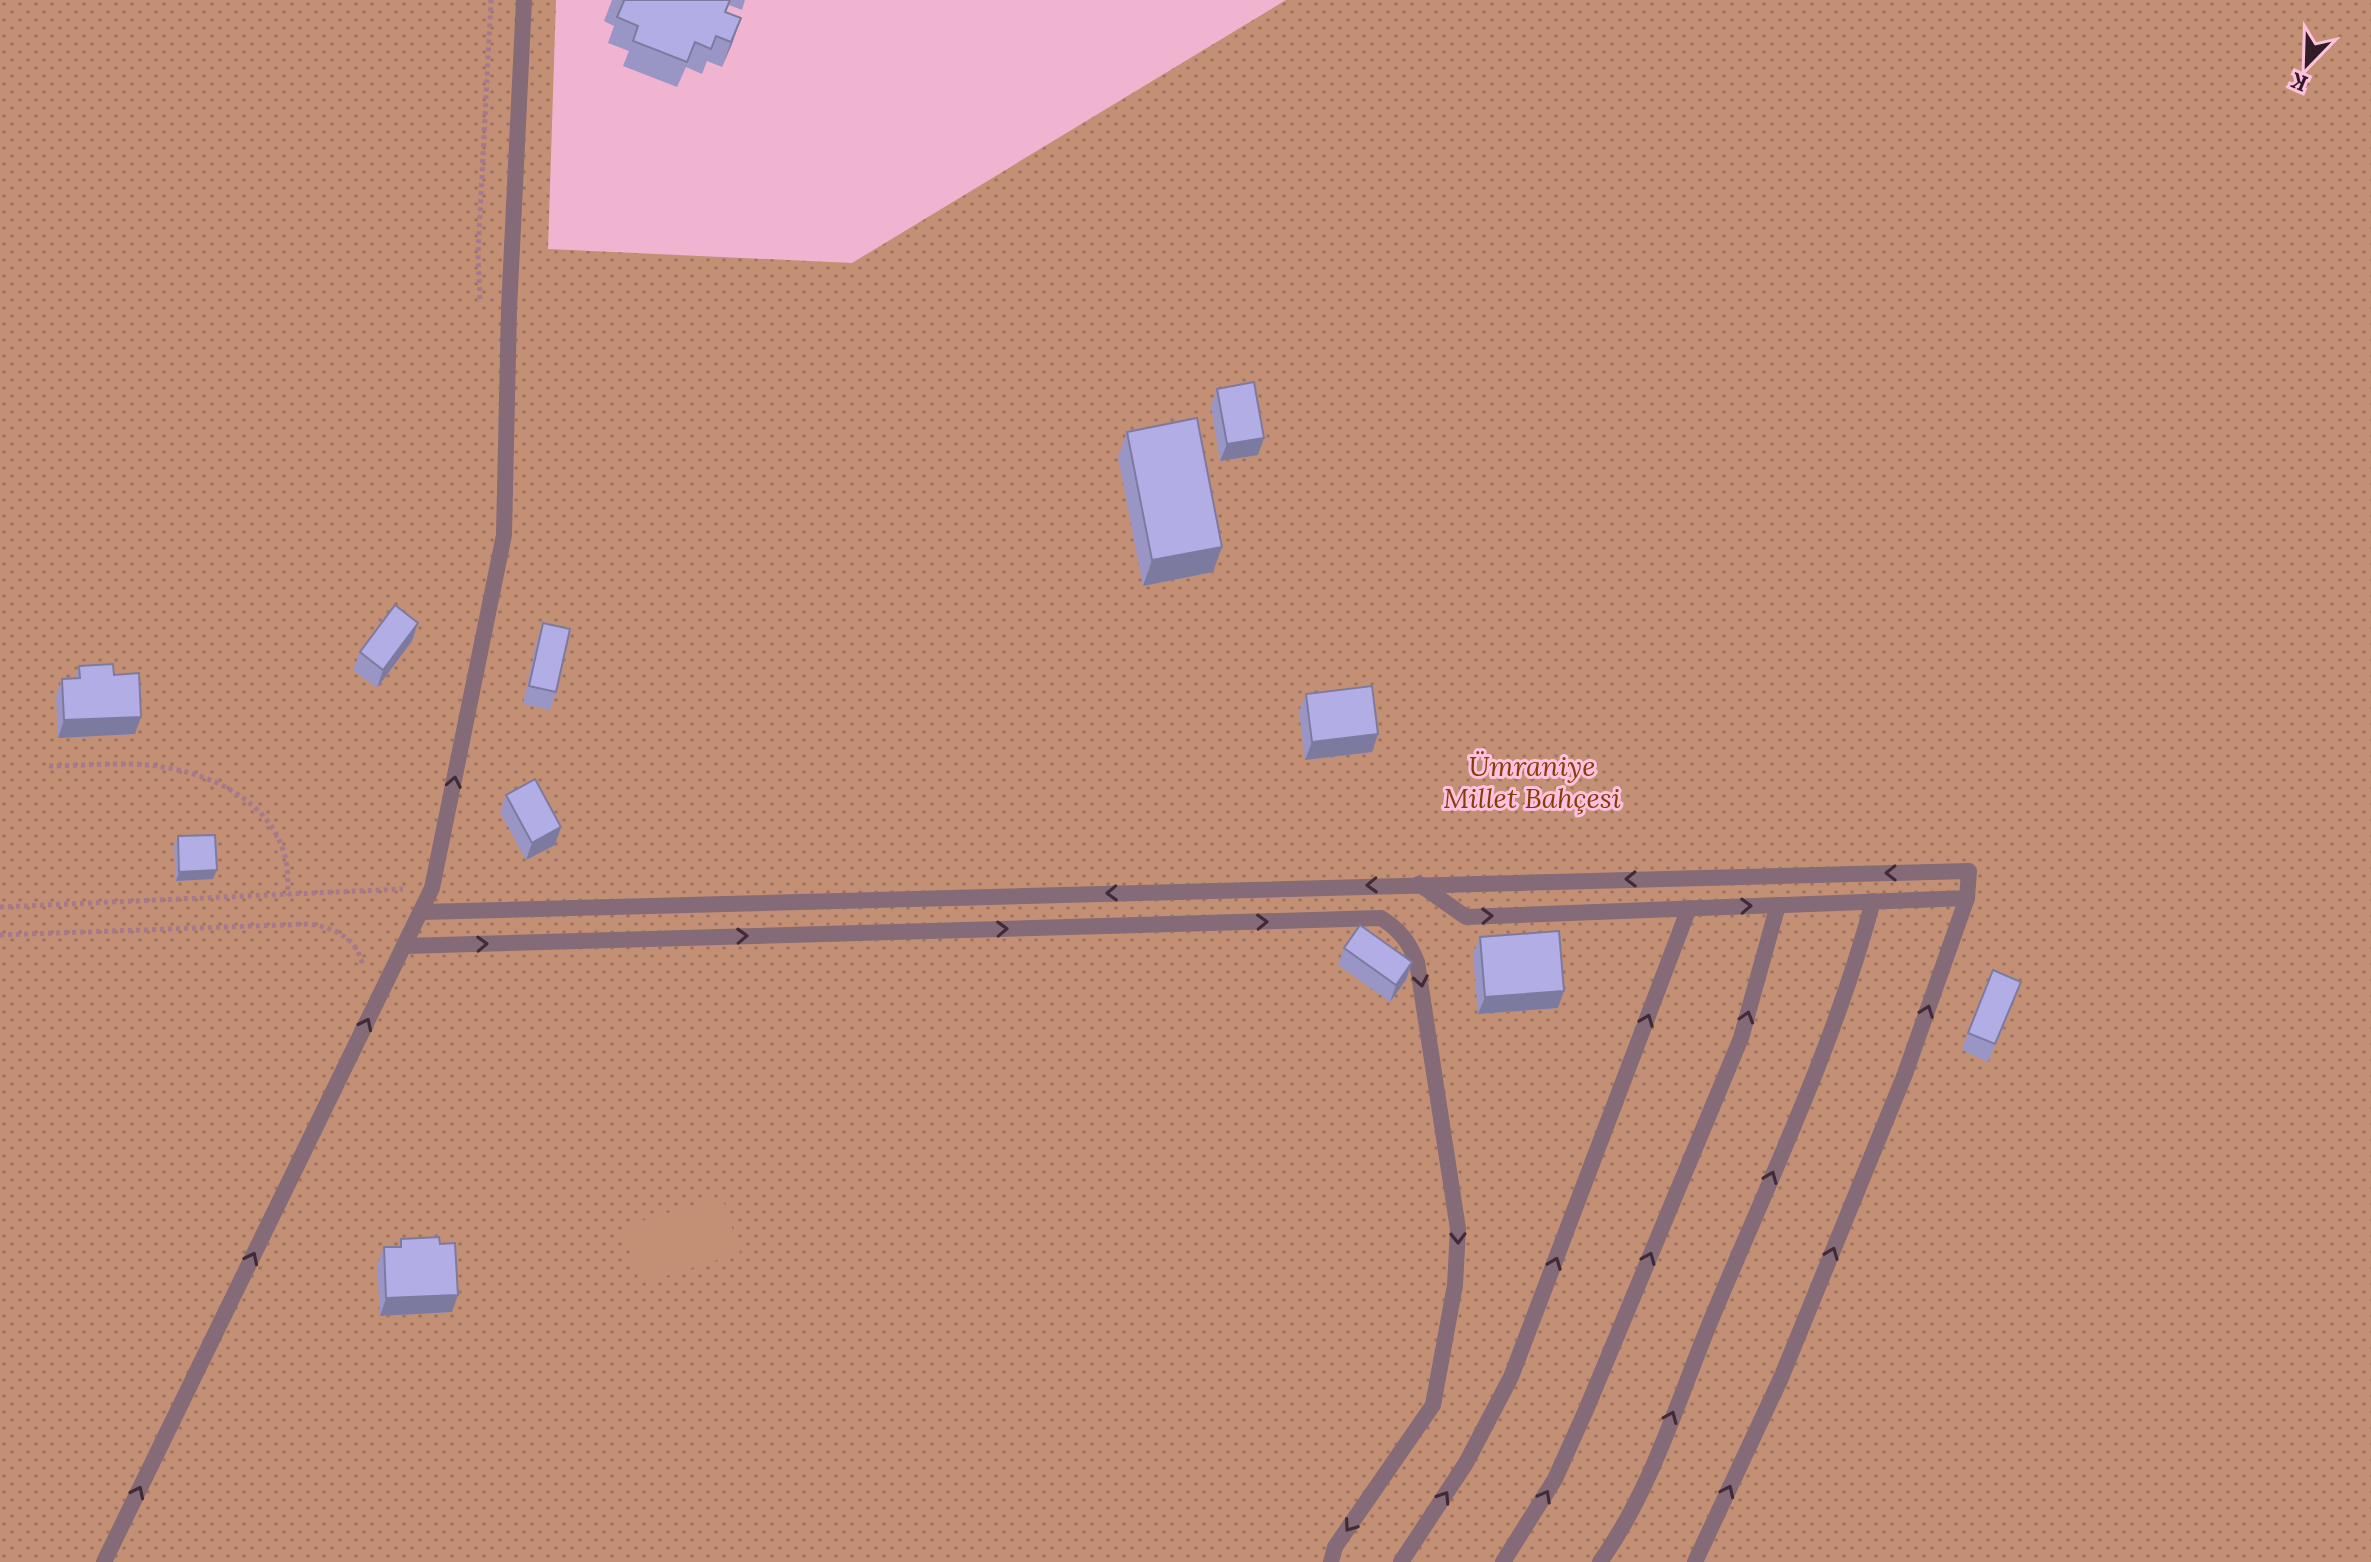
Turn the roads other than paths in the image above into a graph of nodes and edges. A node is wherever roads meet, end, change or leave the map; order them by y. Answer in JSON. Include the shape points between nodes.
{"nodes":[{"id":1,"x":524,"y":0,"type":"edge"},
{"id":2,"x":1419,"y":884,"type":"junction"},
{"id":3,"x":1967,"y":898,"type":"junction"},
{"id":4,"x":1873,"y":901,"type":"junction"},
{"id":5,"x":1778,"y":905,"type":"junction"},
{"id":6,"x":1689,"y":908,"type":"junction"},
{"id":7,"x":421,"y":912,"type":"junction"},
{"id":8,"x":404,"y":946,"type":"junction"},
{"id":9,"x":104,"y":1562,"type":"edge"},
{"id":10,"x":1331,"y":1562,"type":"edge"},
{"id":11,"x":1401,"y":1562,"type":"edge"},
{"id":12,"x":1503,"y":1562,"type":"edge"},
{"id":13,"x":1600,"y":1562,"type":"edge"},
{"id":14,"x":1695,"y":1562,"type":"edge"}],
"edges":[{"from":7,"to":1,"type":"lane","one_way":true,"via":[[432,888],[504,535]]},
{"from":3,"to":2,"type":"lane","one_way":true,"via":[[1969,871]]},
{"from":2,"to":6,"type":"lane","one_way":true,"via":[[1466,917]]},
{"from":2,"to":7,"type":"lane","one_way":true},
{"from":3,"to":4,"type":"lane"},
{"from":14,"to":3,"type":"lane","one_way":true,"via":[[1781,1378],[1905,1074]]},
{"from":4,"to":5,"type":"lane"},
{"from":13,"to":4,"type":"lane","one_way":true,"via":[[1631,1511],[1761,1201],[1856,966]]},
{"from":6,"to":5,"type":"lane","one_way":true},
{"from":12,"to":5,"type":"lane","one_way":true,"via":[[1555,1479],[1581,1422],[1741,1038]]},
{"from":11,"to":6,"type":"lane","one_way":true,"via":[[1466,1463],[1511,1377]]},
{"from":7,"to":8,"type":"lane"},
{"from":9,"to":8,"type":"lane","one_way":true},
{"from":8,"to":10,"type":"lane","one_way":true,"via":[[1381,918],[1396,927],[1417,962],[1451,1168],[1458,1258],[1433,1405],[1335,1547]]}]}
